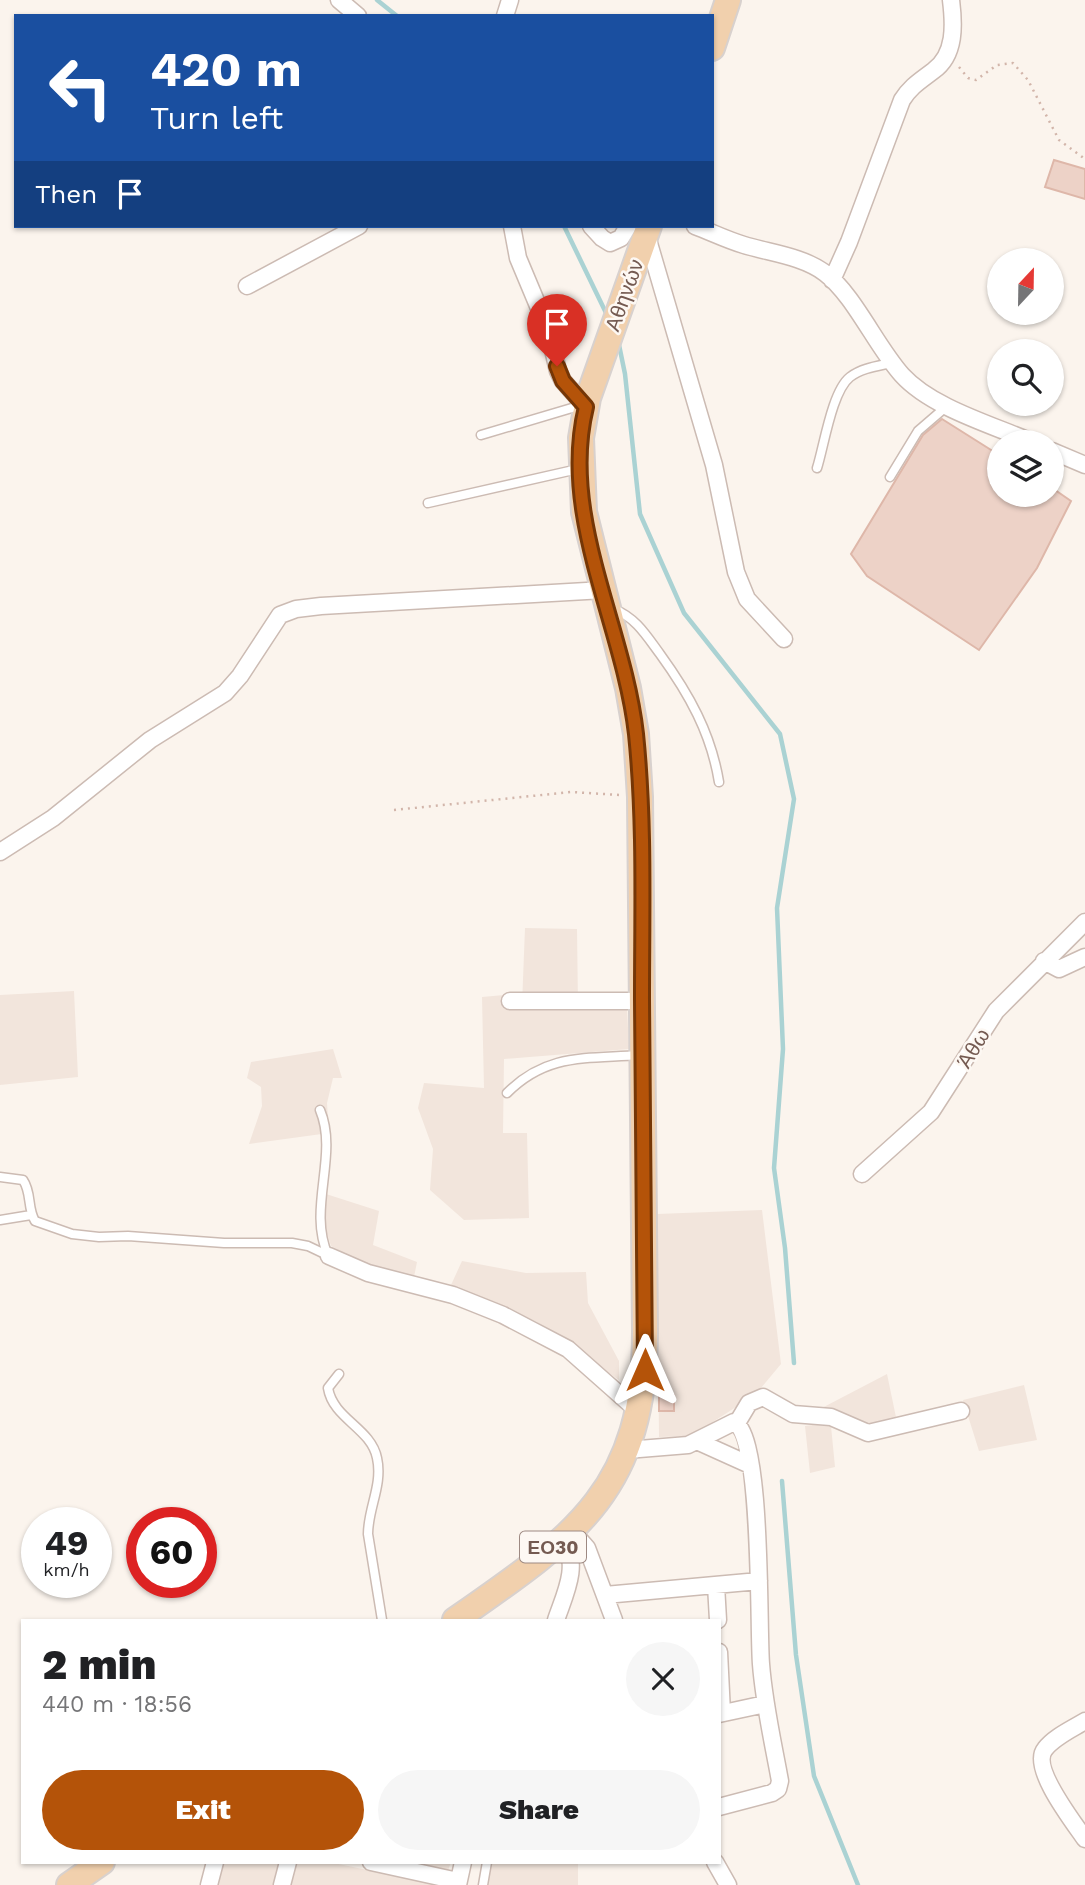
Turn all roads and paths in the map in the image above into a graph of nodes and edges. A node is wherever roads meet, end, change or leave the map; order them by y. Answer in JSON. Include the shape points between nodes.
{"nodes":[{"id":1,"x":339,"y":0,"type":"edge"},
{"id":2,"x":951,"y":0,"type":"edge"},
{"id":3,"x":724,"y":3,"type":"edge"},
{"id":4,"x":356,"y":14,"type":"edge"},
{"id":5,"x":714,"y":40,"type":"edge"},
{"id":6,"x":948,"y":54,"type":"junction"},
{"id":7,"x":1085,"y":159,"type":"edge"},
{"id":8,"x":355,"y":228,"type":"edge"},
{"id":9,"x":512,"y":228,"type":"edge"},
{"id":10,"x":593,"y":228,"type":"edge"},
{"id":11,"x":641,"y":228,"type":"edge"},
{"id":12,"x":701,"y":228,"type":"edge"},
{"id":13,"x":832,"y":279,"type":"junction"},
{"id":14,"x":247,"y":286,"type":"dead end"},
{"id":15,"x":891,"y":363,"type":"junction"},
{"id":16,"x":586,"y":403,"type":"junction"},
{"id":17,"x":947,"y":406,"type":"junction"},
{"id":18,"x":1003,"y":430,"type":"edge"},
{"id":19,"x":481,"y":435,"type":"dead end"},
{"id":20,"x":1064,"y":456,"type":"edge"},
{"id":21,"x":1085,"y":465,"type":"edge"},
{"id":22,"x":581,"y":468,"type":"junction"},
{"id":23,"x":817,"y":468,"type":"dead end"},
{"id":24,"x":890,"y":477,"type":"dead end"},
{"id":25,"x":428,"y":503,"type":"dead end"},
{"id":26,"x":606,"y":598,"type":"junction"},
{"id":27,"x":784,"y":639,"type":"dead end"},
{"id":28,"x":719,"y":782,"type":"dead end"},
{"id":29,"x":640,"y":797,"type":"junction"},
{"id":30,"x":394,"y":810,"type":"dead end"},
{"id":31,"x":0,"y":852,"type":"edge"},
{"id":32,"x":1085,"y":922,"type":"edge"},
{"id":33,"x":1085,"y":957,"type":"edge"},
{"id":34,"x":1044,"y":961,"type":"junction"},
{"id":35,"x":510,"y":1001,"type":"dead end"},
{"id":36,"x":642,"y":1001,"type":"junction"},
{"id":37,"x":642,"y":1055,"type":"junction"},
{"id":38,"x":507,"y":1093,"type":"dead end"},
{"id":39,"x":320,"y":1110,"type":"dead end"},
{"id":40,"x":862,"y":1174,"type":"dead end"},
{"id":41,"x":0,"y":1177,"type":"edge"},
{"id":42,"x":31,"y":1215,"type":"junction"},
{"id":43,"x":0,"y":1220,"type":"edge"},
{"id":44,"x":329,"y":1256,"type":"junction"},
{"id":45,"x":339,"y":1374,"type":"dead end"},
{"id":46,"x":638,"y":1411,"type":"junction"},
{"id":47,"x":961,"y":1412,"type":"dead end"},
{"id":48,"x":737,"y":1423,"type":"junction"},
{"id":49,"x":699,"y":1442,"type":"junction"},
{"id":50,"x":627,"y":1450,"type":"junction"},
{"id":51,"x":750,"y":1465,"type":"junction"},
{"id":52,"x":568,"y":1534,"type":"junction"},
{"id":53,"x":759,"y":1581,"type":"junction"},
{"id":54,"x":716,"y":1585,"type":"junction"},
{"id":55,"x":605,"y":1595,"type":"junction"},
{"id":56,"x":382,"y":1619,"type":"edge"},
{"id":57,"x":455,"y":1619,"type":"edge"},
{"id":58,"x":556,"y":1619,"type":"edge"},
{"id":59,"x":614,"y":1619,"type":"edge"},
{"id":60,"x":718,"y":1619,"type":"edge"},
{"id":61,"x":765,"y":1703,"type":"junction"},
{"id":62,"x":721,"y":1713,"type":"edge"},
{"id":63,"x":1085,"y":1721,"type":"edge"},
{"id":64,"x":721,"y":1806,"type":"edge"},
{"id":65,"x":1085,"y":1839,"type":"edge"},
{"id":66,"x":99,"y":1864,"type":"edge"},
{"id":67,"x":214,"y":1864,"type":"edge"},
{"id":68,"x":287,"y":1864,"type":"edge"},
{"id":69,"x":379,"y":1864,"type":"edge"},
{"id":70,"x":463,"y":1864,"type":"edge"},
{"id":71,"x":488,"y":1864,"type":"edge"},
{"id":72,"x":716,"y":1864,"type":"edge"},
{"id":73,"x":458,"y":1883,"type":"edge"},
{"id":74,"x":69,"y":1885,"type":"edge"},
{"id":75,"x":209,"y":1885,"type":"edge"},
{"id":76,"x":282,"y":1885,"type":"edge"},
{"id":77,"x":483,"y":1885,"type":"edge"},
{"id":78,"x":728,"y":1885,"type":"edge"}],
"edges":[{"from":1,"to":4,"type":"street"},
{"from":2,"to":6,"type":"street","via":[[954,33]]},
{"from":3,"to":5,"type":"main road"},
{"from":6,"to":7,"type":"path","via":[[968,78],[976,80],[997,65],[1013,63],[1028,80],[1059,140]]},
{"from":6,"to":13,"type":"street","via":[[936,70],[910,86],[902,100]]},
{"from":8,"to":14,"type":"street"},
{"from":9,"to":16,"type":"street","via":[[518,258],[550,332],[558,371]]},
{"from":10,"to":11,"type":"street","via":[[610,243]]},
{"from":11,"to":16,"type":"main road","name":"Αθηνών","number":"ΕΟ30","via":[[632,272]]},
{"from":11,"to":27,"type":"street","via":[[714,465],[736,572],[747,599]]},
{"from":12,"to":13,"type":"street","via":[[800,261]]},
{"from":13,"to":15,"type":"street"},
{"from":15,"to":17,"type":"street","via":[[920,392]]},
{"from":15,"to":23,"type":"lane","via":[[863,370],[844,383]]},
{"from":16,"to":19,"type":"lane"},
{"from":16,"to":22,"type":"main road","name":"Αθηνών","number":"ΕΟ30"},
{"from":17,"to":18,"type":"street"},
{"from":17,"to":24,"type":"lane","via":[[919,431]]},
{"from":20,"to":21,"type":"street"},
{"from":22,"to":25,"type":"lane"},
{"from":22,"to":26,"type":"main road","name":"Αθηνών","number":"ΕΟ30","via":[[584,512]]},
{"from":26,"to":28,"type":"lane","via":[[641,627],[684,688],[710,744]]},
{"from":26,"to":29,"type":"main road","name":"Αθηνών","number":"ΕΟ30","via":[[633,714]]},
{"from":26,"to":31,"type":"street","via":[[321,606],[283,613],[225,693],[150,740],[53,818]]},
{"from":29,"to":30,"type":"path","via":[[571,792]]},
{"from":29,"to":36,"type":"main road","name":"Αθηνών","number":"ΕΟ30"},
{"from":32,"to":34,"type":"street","name":"Άθω"},
{"from":33,"to":34,"type":"street","via":[[1059,969]]},
{"from":34,"to":40,"type":"street","name":"Άθω","via":[[996,1011],[931,1112]]},
{"from":35,"to":36,"type":"street"},
{"from":36,"to":37,"type":"main road","name":"Αθηνών","number":"ΕΟ30"},
{"from":37,"to":38,"type":"lane","via":[[555,1062],[534,1070]]},
{"from":37,"to":46,"type":"main road","name":"Αθηνών","number":"ΕΟ30","via":[[645,1370]]},
{"from":39,"to":44,"type":"lane","via":[[326,1142],[321,1226]]},
{"from":41,"to":42,"type":"lane","via":[[23,1180],[28,1186]]},
{"from":42,"to":43,"type":"lane"},
{"from":42,"to":44,"type":"lane","via":[[40,1225],[72,1234],[292,1243]]},
{"from":44,"to":46,"type":"street","via":[[368,1273],[453,1295],[503,1315],[568,1349]]},
{"from":45,"to":56,"type":"lane","via":[[328,1388],[330,1398],[370,1440],[377,1455],[377,1491],[368,1534]]},
{"from":46,"to":50,"type":"main road","name":"Αθηνών","number":"ΕΟ30"},
{"from":47,"to":48,"type":"street","via":[[868,1433],[831,1417],[793,1414],[763,1397],[749,1403]]},
{"from":48,"to":49,"type":"street","via":[[726,1424]]},
{"from":48,"to":51,"type":"street"},
{"from":49,"to":50,"type":"street"},
{"from":49,"to":51,"type":"street"},
{"from":50,"to":52,"type":"main road","name":"Αθηνών","number":"ΕΟ30","via":[[607,1491]]},
{"from":51,"to":53,"type":"street"},
{"from":52,"to":55,"type":"street","via":[[587,1548]]},
{"from":52,"to":57,"type":"main road","name":"Αθηνών","number":"ΕΟ30"},
{"from":52,"to":58,"type":"street","via":[[572,1567]]},
{"from":53,"to":54,"type":"street"},
{"from":53,"to":61,"type":"street"},
{"from":54,"to":55,"type":"street"},
{"from":54,"to":60,"type":"street"},
{"from":55,"to":59,"type":"street"},
{"from":61,"to":62,"type":"street"},
{"from":61,"to":64,"type":"street","via":[[778,1789]]},
{"from":63,"to":65,"type":"street","via":[[1046,1748],[1041,1763]]},
{"from":66,"to":74,"type":"main road"},
{"from":67,"to":75,"type":"street"},
{"from":68,"to":76,"type":"street"},
{"from":69,"to":73,"type":"street"},
{"from":70,"to":73,"type":"street"},
{"from":71,"to":77,"type":"lane"},
{"from":72,"to":78,"type":"street"}]}
